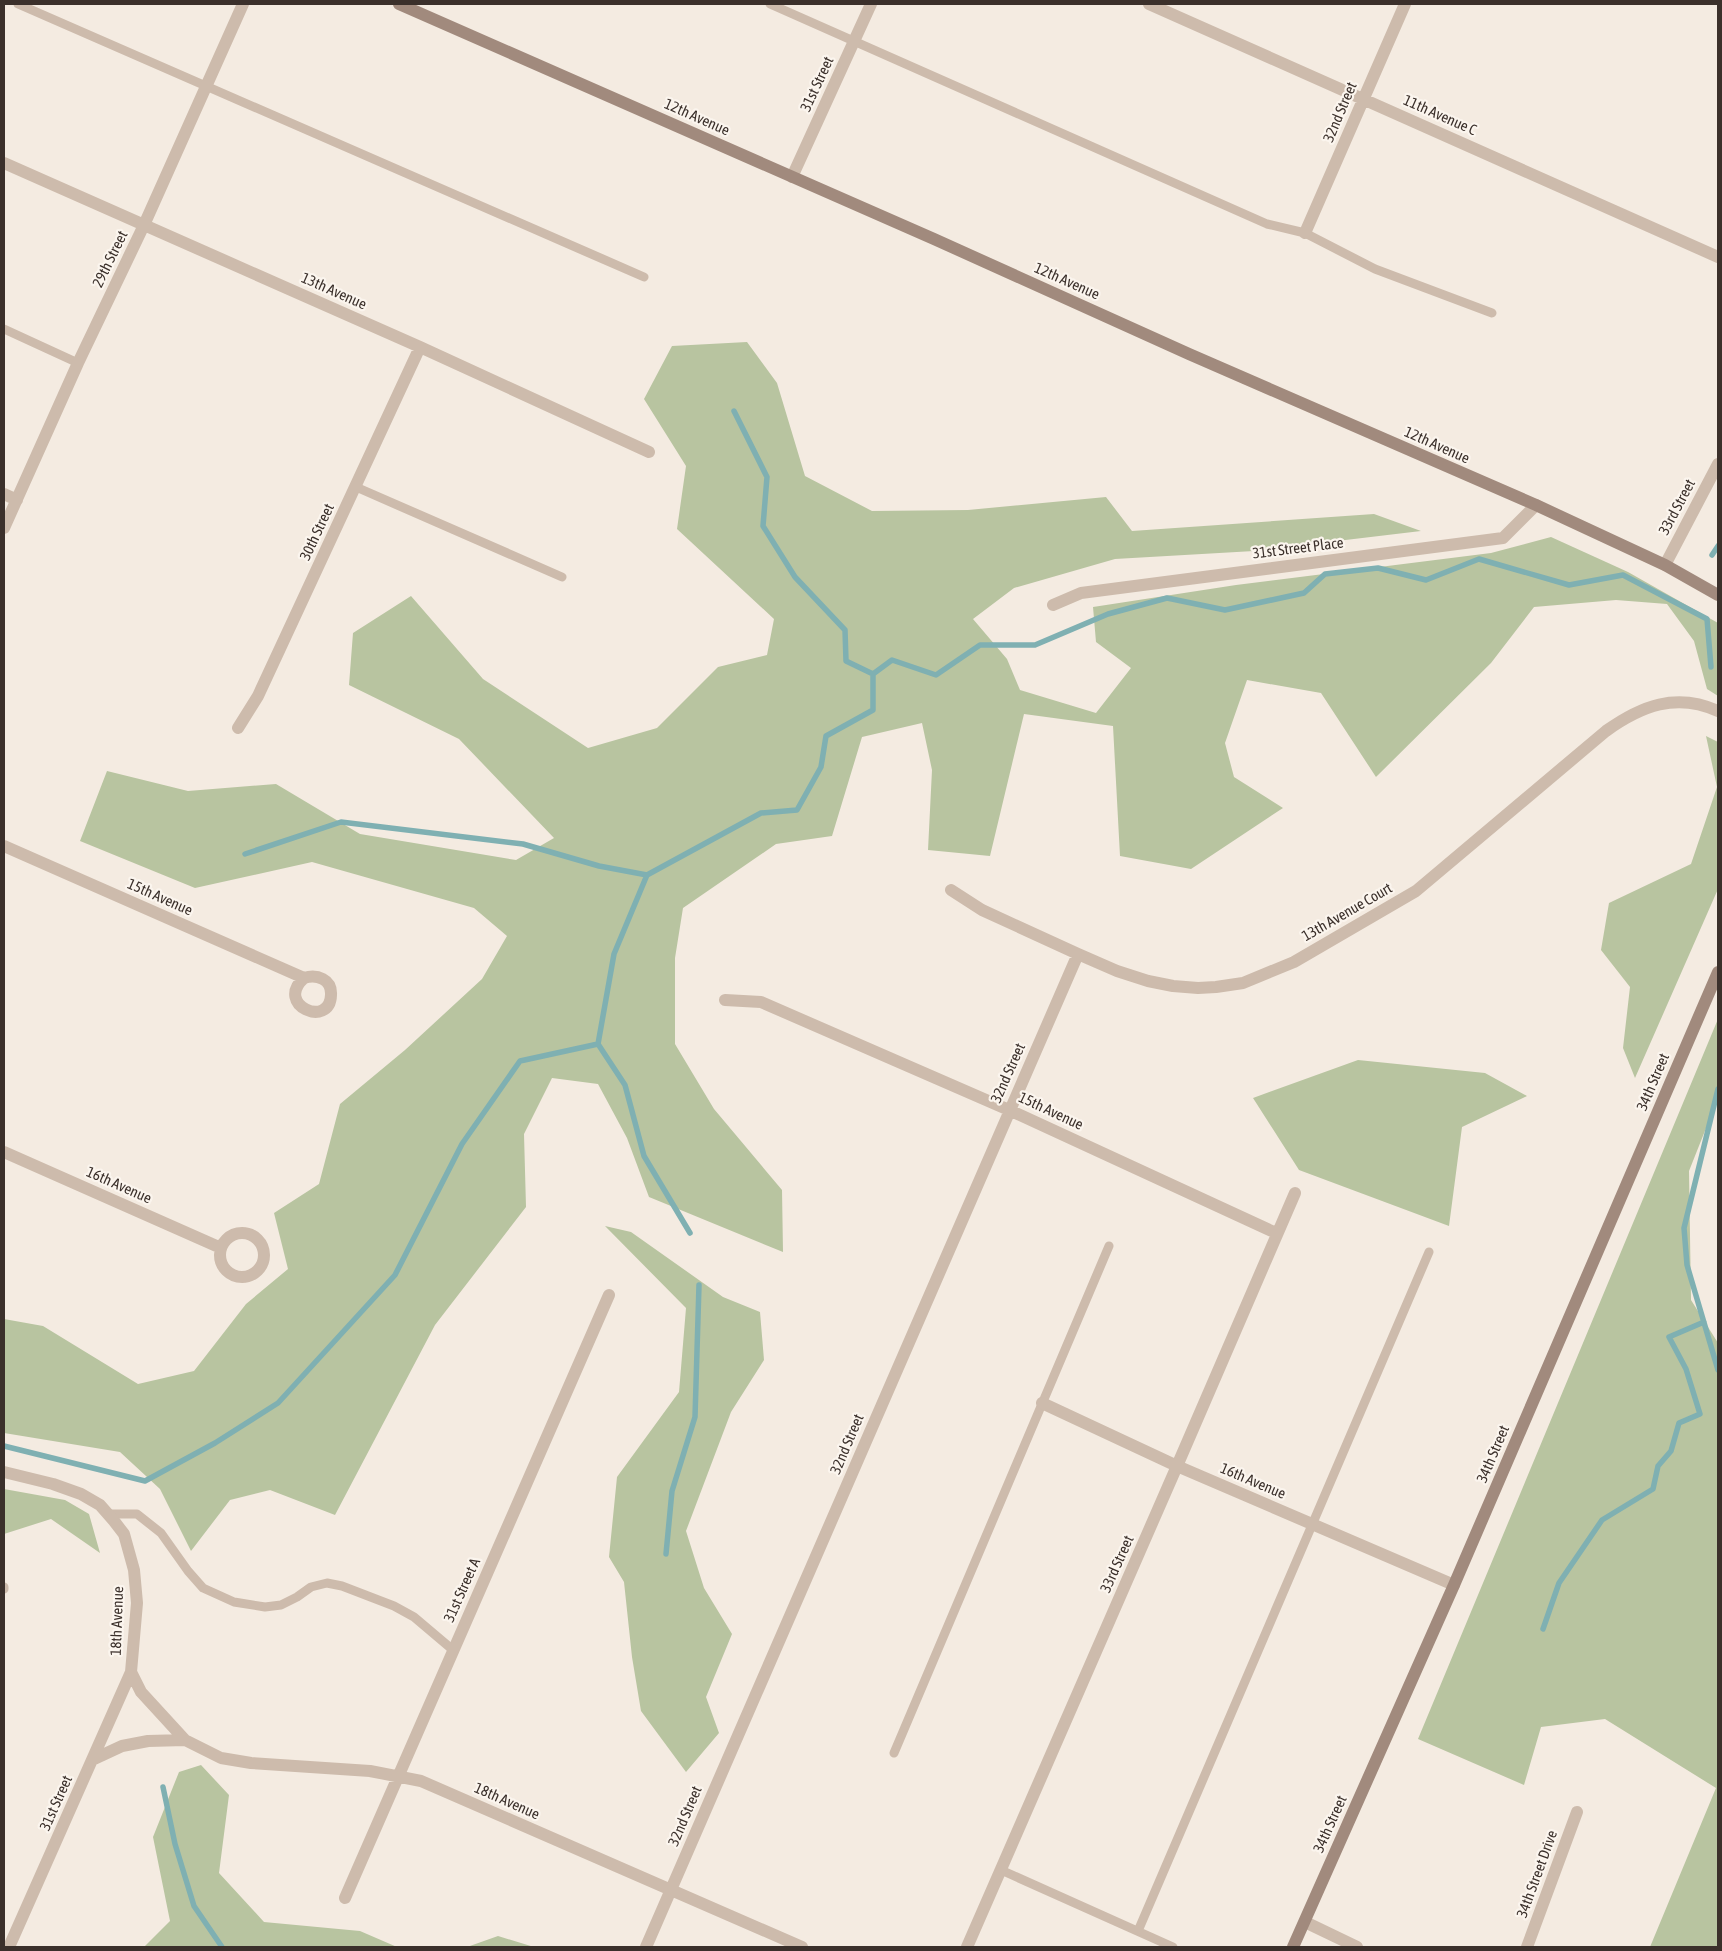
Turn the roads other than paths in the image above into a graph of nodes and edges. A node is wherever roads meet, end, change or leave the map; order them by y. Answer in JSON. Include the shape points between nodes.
{"nodes":[{"id":1,"x":18,"y":4,"type":"edge"},
{"id":2,"x":243,"y":4,"type":"edge"},
{"id":3,"x":399,"y":4,"type":"edge"},
{"id":4,"x":770,"y":4,"type":"edge"},
{"id":5,"x":871,"y":4,"type":"edge"},
{"id":6,"x":1148,"y":4,"type":"edge"},
{"id":7,"x":1404,"y":4,"type":"edge"},
{"id":8,"x":854,"y":41,"type":"junction"},
{"id":9,"x":206,"y":87,"type":"junction"},
{"id":10,"x":1364,"y":98,"type":"junction"},
{"id":11,"x":4,"y":163,"type":"edge"},
{"id":12,"x":792,"y":177,"type":"junction"},
{"id":13,"x":144,"y":225,"type":"junction"},
{"id":14,"x":1305,"y":233,"type":"junction"},
{"id":15,"x":1718,"y":257,"type":"edge"},
{"id":16,"x":644,"y":277,"type":"dead end"},
{"id":17,"x":1492,"y":313,"type":"dead end"},
{"id":18,"x":4,"y":330,"type":"edge"},
{"id":19,"x":420,"y":347,"type":"junction"},
{"id":20,"x":78,"y":363,"type":"junction"},
{"id":21,"x":649,"y":452,"type":"dead end"},
{"id":22,"x":1718,"y":464,"type":"edge"},
{"id":23,"x":356,"y":487,"type":"junction"},
{"id":24,"x":4,"y":494,"type":"edge"},
{"id":25,"x":17,"y":500,"type":"junction"},
{"id":26,"x":1536,"y":505,"type":"junction"},
{"id":27,"x":4,"y":528,"type":"edge"},
{"id":28,"x":1665,"y":565,"type":"junction"},
{"id":29,"x":562,"y":577,"type":"dead end"},
{"id":30,"x":1718,"y":595,"type":"edge"},
{"id":31,"x":1053,"y":605,"type":"dead end"},
{"id":32,"x":1718,"y":711,"type":"edge"},
{"id":33,"x":238,"y":728,"type":"dead end"},
{"id":34,"x":4,"y":846,"type":"edge"},
{"id":35,"x":951,"y":890,"type":"dead end"},
{"id":36,"x":1078,"y":954,"type":"junction"},
{"id":37,"x":1718,"y":972,"type":"edge"},
{"id":38,"x":304,"y":978,"type":"dead end"},
{"id":39,"x":725,"y":1000,"type":"dead end"},
{"id":40,"x":1010,"y":1110,"type":"junction"},
{"id":41,"x":4,"y":1152,"type":"edge"},
{"id":42,"x":1295,"y":1193,"type":"dead end"},
{"id":43,"x":1276,"y":1233,"type":"junction"},
{"id":44,"x":1109,"y":1246,"type":"dead end"},
{"id":45,"x":221,"y":1248,"type":"dead end"},
{"id":46,"x":1429,"y":1252,"type":"dead end"},
{"id":47,"x":608,"y":1295,"type":"dead end"},
{"id":48,"x":1042,"y":1403,"type":"junction"},
{"id":49,"x":1178,"y":1466,"type":"junction"},
{"id":50,"x":4,"y":1472,"type":"edge"},
{"id":51,"x":108,"y":1514,"type":"junction"},
{"id":52,"x":1312,"y":1523,"type":"junction"},
{"id":53,"x":1454,"y":1585,"type":"junction"},
{"id":54,"x":453,"y":1650,"type":"junction"},
{"id":55,"x":131,"y":1672,"type":"junction"},
{"id":56,"x":185,"y":1740,"type":"junction"},
{"id":57,"x":894,"y":1753,"type":"dead end"},
{"id":58,"x":94,"y":1759,"type":"junction"},
{"id":59,"x":399,"y":1776,"type":"junction"},
{"id":60,"x":1576,"y":1812,"type":"dead end"},
{"id":61,"x":1001,"y":1870,"type":"junction"},
{"id":62,"x":671,"y":1890,"type":"junction"},
{"id":63,"x":345,"y":1898,"type":"dead end"},
{"id":64,"x":1305,"y":1922,"type":"junction"},
{"id":65,"x":1138,"y":1931,"type":"junction"},
{"id":66,"x":9,"y":1947,"type":"edge"},
{"id":67,"x":646,"y":1947,"type":"edge"},
{"id":68,"x":802,"y":1947,"type":"edge"},
{"id":69,"x":967,"y":1947,"type":"edge"},
{"id":70,"x":1173,"y":1947,"type":"edge"},
{"id":71,"x":1294,"y":1947,"type":"edge"},
{"id":72,"x":1357,"y":1947,"type":"edge"},
{"id":73,"x":1527,"y":1947,"type":"edge"}],
"edges":[{"from":1,"to":9,"type":"lane"},
{"from":2,"to":9,"type":"street","name":"29th Street"},
{"from":3,"to":12,"type":"street","name":"12th Avenue"},
{"from":4,"to":8,"type":"lane"},
{"from":5,"to":8,"type":"street","name":"31st Street"},
{"from":6,"to":10,"type":"street","name":"11th Avenue C"},
{"from":7,"to":10,"type":"street","name":"32nd Street"},
{"from":8,"to":12,"type":"street","name":"31st Street"},
{"from":8,"to":14,"type":"lane","via":[[1267,224]]},
{"from":9,"to":13,"type":"street","name":"29th Street"},
{"from":9,"to":16,"type":"lane"},
{"from":10,"to":14,"type":"street","name":"32nd Street"},
{"from":10,"to":15,"type":"street","name":"11th Avenue C"},
{"from":11,"to":13,"type":"street","name":"13th Avenue"},
{"from":12,"to":26,"type":"street","name":"12th Avenue"},
{"from":13,"to":19,"type":"street","name":"13th Avenue"},
{"from":13,"to":20,"type":"street","name":"29th Street"},
{"from":14,"to":17,"type":"lane","via":[[1375,269]]},
{"from":18,"to":20,"type":"lane"},
{"from":19,"to":21,"type":"street","name":"13th Avenue"},
{"from":19,"to":23,"type":"street","name":"30th Street"},
{"from":20,"to":25,"type":"street","name":"29th Street"},
{"from":22,"to":28,"type":"street","name":"33rd Street"},
{"from":23,"to":29,"type":"lane"},
{"from":23,"to":33,"type":"street","name":"30th Street","via":[[258,696]]},
{"from":24,"to":25,"type":"street"},
{"from":25,"to":27,"type":"street","name":"29th Street"},
{"from":26,"to":28,"type":"street","name":"12th Avenue"},
{"from":26,"to":31,"type":"street","name":"31st Street Place","via":[[1503,538],[1081,593]]},
{"from":28,"to":30,"type":"street","name":"12th Avenue"},
{"from":32,"to":36,"type":"street","name":"13th Avenue Court","via":[[1678,702],[1642,708],[1626,716],[1416,890],[1268,974],[1243,983],[1216,987],[1173,986],[1148,981]]},
{"from":34,"to":38,"type":"street","name":"15th Avenue"},
{"from":35,"to":36,"type":"street","name":"13th Avenue Court","via":[[982,910]]},
{"from":36,"to":40,"type":"street","name":"32nd Street"},
{"from":37,"to":53,"type":"street","name":"34th Street"},
{"from":39,"to":40,"type":"street","name":"15th Avenue","via":[[761,1002]]},
{"from":40,"to":43,"type":"street","name":"15th Avenue"},
{"from":40,"to":62,"type":"street","name":"32nd Street"},
{"from":41,"to":45,"type":"street","name":"16th Avenue"},
{"from":42,"to":43,"type":"street","name":"33rd Street"},
{"from":43,"to":49,"type":"street","name":"33rd Street"},
{"from":44,"to":48,"type":"lane"},
{"from":46,"to":52,"type":"lane"},
{"from":47,"to":54,"type":"street","name":"31st Street A"},
{"from":48,"to":49,"type":"street","name":"16th Avenue"},
{"from":48,"to":57,"type":"lane"},
{"from":49,"to":52,"type":"street","name":"16th Avenue"},
{"from":49,"to":61,"type":"street","name":"33rd Street"},
{"from":50,"to":51,"type":"street","name":"18th Avenue","via":[[81,1494]]},
{"from":51,"to":54,"type":"lane","via":[[137,1514],[161,1533],[204,1588],[234,1602],[265,1607],[281,1605],[311,1587],[327,1583],[342,1586],[408,1613]]},
{"from":51,"to":55,"type":"street","name":"18th Avenue","via":[[124,1534],[134,1570],[137,1603]]},
{"from":52,"to":53,"type":"street","name":"16th Avenue"},
{"from":52,"to":65,"type":"lane"},
{"from":53,"to":64,"type":"street","name":"34th Street"},
{"from":54,"to":59,"type":"street","name":"31st Street A"},
{"from":55,"to":56,"type":"street","name":"18th Avenue","via":[[140,1692]]},
{"from":55,"to":58,"type":"street","name":"31st Street"},
{"from":56,"to":58,"type":"street","name":"18th Avenue","via":[[148,1741],[122,1746]]},
{"from":56,"to":59,"type":"street","name":"18th Avenue","via":[[221,1758]]},
{"from":58,"to":66,"type":"street","name":"31st Street"},
{"from":59,"to":62,"type":"street","name":"18th Avenue","via":[[421,1781]]},
{"from":59,"to":63,"type":"street","name":"31st Street A"},
{"from":60,"to":73,"type":"street","name":"34th Street Drive"},
{"from":61,"to":65,"type":"lane"},
{"from":61,"to":69,"type":"street","name":"33rd Street"},
{"from":62,"to":67,"type":"street","name":"32nd Street"},
{"from":62,"to":68,"type":"street","name":"18th Avenue"},
{"from":64,"to":71,"type":"street","name":"34th Street"},
{"from":64,"to":72,"type":"street"},
{"from":65,"to":70,"type":"lane"}]}
